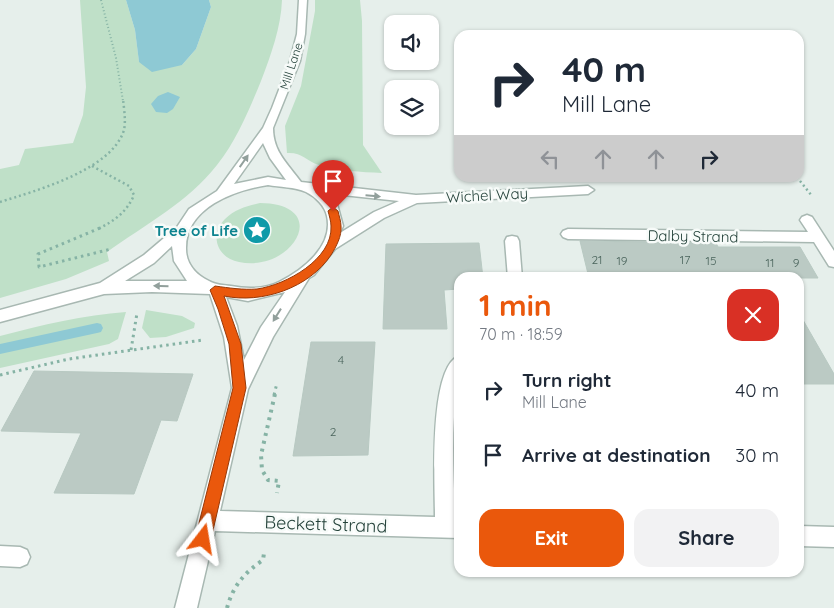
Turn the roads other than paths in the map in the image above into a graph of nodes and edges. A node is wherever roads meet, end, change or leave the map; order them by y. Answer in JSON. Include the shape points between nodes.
{"nodes":[{"id":1,"x":302,"y":0,"type":"edge"},
{"id":2,"x":268,"y":128,"type":"junction"},
{"id":3,"x":301,"y":185,"type":"junction"},
{"id":4,"x":588,"y":190,"type":"dead end"},
{"id":5,"x":221,"y":193,"type":"junction"},
{"id":6,"x":416,"y":199,"type":"junction"},
{"id":7,"x":807,"y":220,"type":"dead end"},
{"id":8,"x":184,"y":228,"type":"junction"},
{"id":9,"x":568,"y":234,"type":"dead end"},
{"id":10,"x":818,"y":237,"type":"junction"},
{"id":11,"x":512,"y":241,"type":"dead end"},
{"id":12,"x":332,"y":245,"type":"junction"},
{"id":13,"x":834,"y":262,"type":"edge"},
{"id":14,"x":515,"y":272,"type":"edge"},
{"id":15,"x":304,"y":275,"type":"junction"},
{"id":16,"x":104,"y":288,"type":"junction"},
{"id":17,"x":213,"y":289,"type":"junction"},
{"id":18,"x":0,"y":316,"type":"edge"},
{"id":19,"x":454,"y":370,"type":"edge"},
{"id":20,"x":240,"y":388,"type":"junction"},
{"id":21,"x":207,"y":521,"type":"junction"},
{"id":22,"x":452,"y":527,"type":"edge"},
{"id":23,"x":804,"y":536,"type":"edge"},
{"id":24,"x":834,"y":537,"type":"edge"},
{"id":25,"x":186,"y":608,"type":"edge"}],
"edges":[{"from":1,"to":2,"type":"street","name":"Mill Lane","via":[[301,34],[294,61]]},
{"from":2,"to":3,"type":"street","via":[[273,155]]},
{"from":5,"to":2,"type":"street","name":"Mill Lane","one_way":true},
{"from":3,"to":5,"type":"street","name":"Mill Lane","via":[[258,182]]},
{"from":3,"to":6,"type":"street","name":"Wichel Way","one_way":true},
{"from":3,"to":12,"type":"street","via":[[323,197],[333,211],[336,227]]},
{"from":4,"to":6,"type":"street","name":"Wichel Way"},
{"from":5,"to":8,"type":"street","name":"Mill Lane","via":[[199,209]]},
{"from":6,"to":12,"type":"street","name":"Wichel Way","via":[[379,215]]},
{"from":7,"to":10,"type":"street"},
{"from":8,"to":16,"type":"street","via":[[149,259]]},
{"from":8,"to":17,"type":"street","name":"Mill Lane","via":[[178,244],[182,266],[193,279]]},
{"from":9,"to":10,"type":"street","name":"Dalby Strand"},
{"from":10,"to":13,"type":"street"},
{"from":11,"to":14,"type":"street"},
{"from":12,"to":15,"type":"street","name":"Mill Lane","via":[[322,261]]},
{"from":15,"to":17,"type":"street","name":"Mill Lane","via":[[283,287],[258,293],[233,294]]},
{"from":15,"to":20,"type":"street","name":"Mill Lane","one_way":true,"via":[[267,332]]},
{"from":17,"to":16,"type":"street","one_way":true},
{"from":16,"to":18,"type":"street"},
{"from":17,"to":20,"type":"street","name":"Mill Lane","via":[[230,325]]},
{"from":19,"to":22,"type":"street","name":"Beckett Strand","via":[[446,402]]},
{"from":20,"to":21,"type":"street","name":"Mill Lane"},
{"from":21,"to":22,"type":"street","name":"Beckett Strand"},
{"from":21,"to":25,"type":"street","name":"Mill Lane"},
{"from":23,"to":24,"type":"street"}]}
